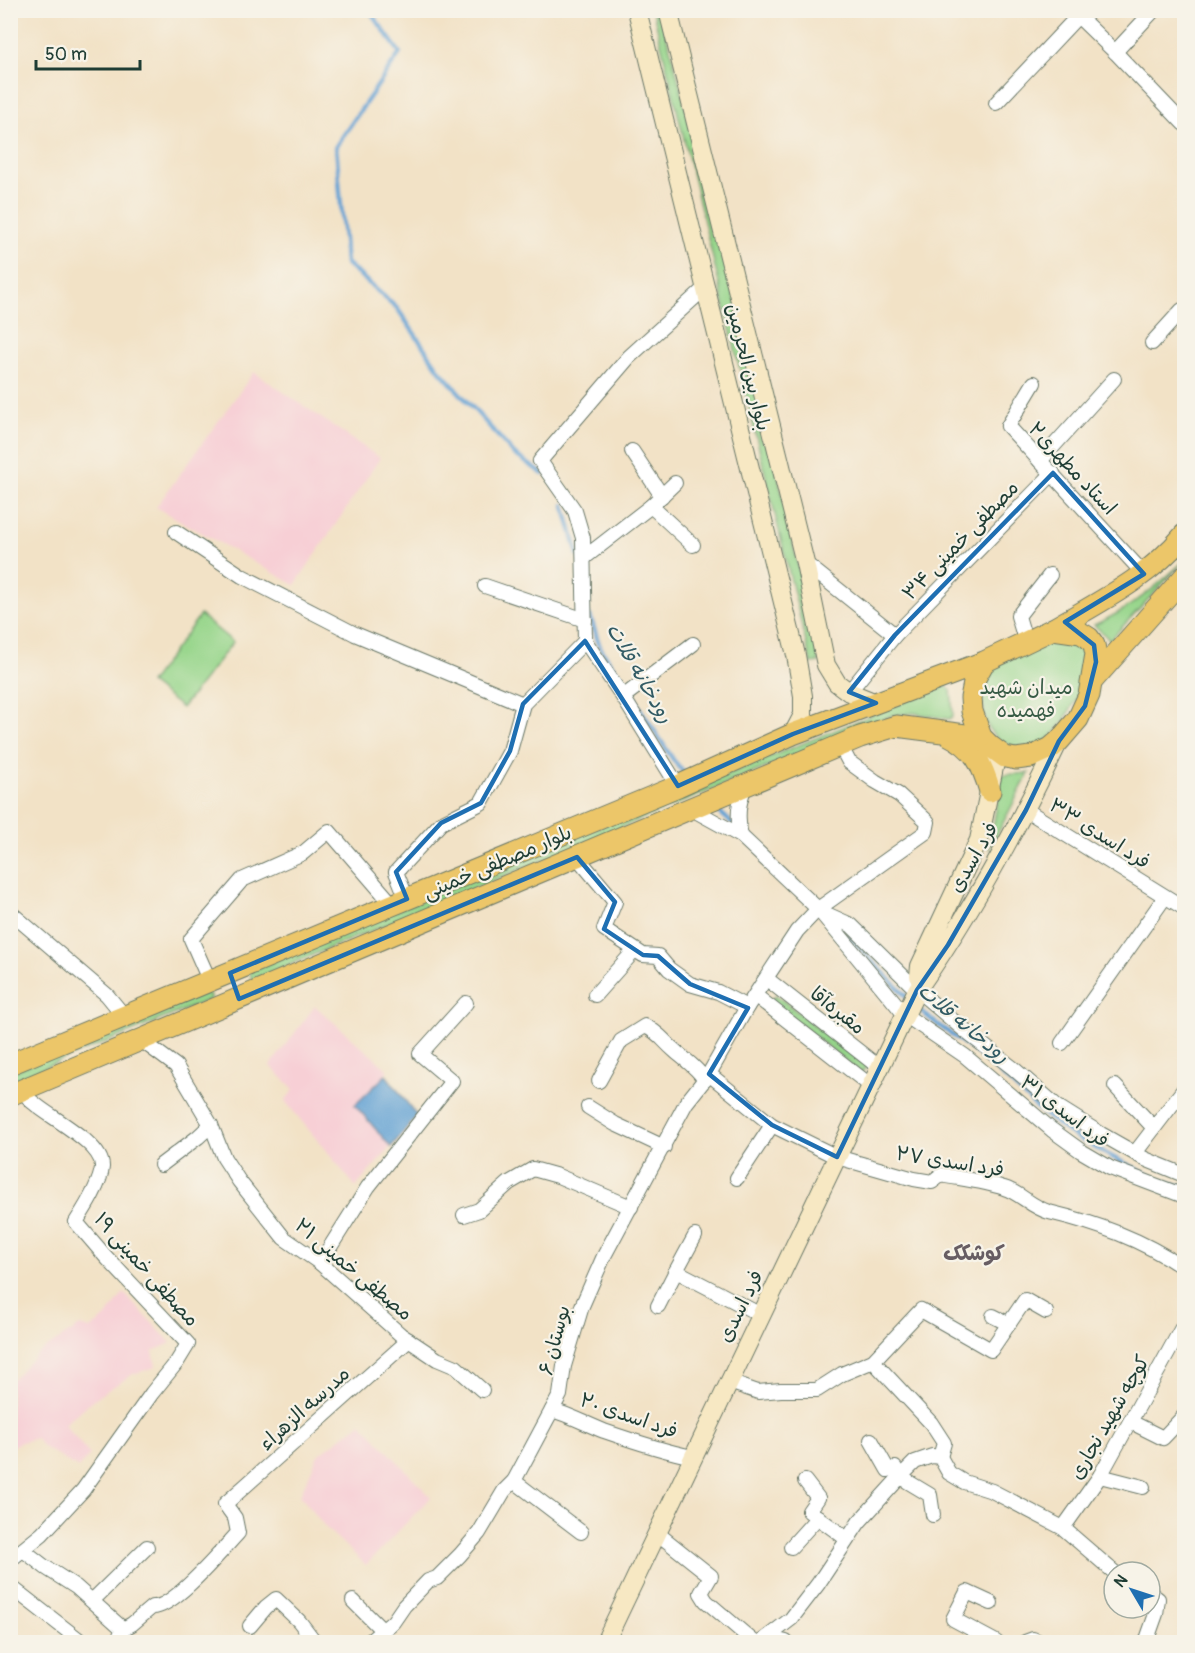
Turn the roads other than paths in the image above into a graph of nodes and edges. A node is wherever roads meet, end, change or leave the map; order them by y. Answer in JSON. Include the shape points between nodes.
{"nodes":[{"id":1,"x":636,"y":10,"type":"edge"},
{"id":2,"x":668,"y":10,"type":"edge"},
{"id":3,"x":1154,"y":10,"type":"edge"},
{"id":4,"x":1115,"y":52,"type":"junction"},
{"id":5,"x":996,"y":103,"type":"dead end"},
{"id":6,"x":1185,"y":124,"type":"edge"},
{"id":7,"x":706,"y":287,"type":"junction"},
{"id":8,"x":1185,"y":313,"type":"edge"},
{"id":9,"x":1152,"y":343,"type":"dead end"},
{"id":10,"x":1114,"y":379,"type":"dead end"},
{"id":11,"x":1034,"y":383,"type":"dead end"},
{"id":12,"x":632,"y":451,"type":"dead end"},
{"id":13,"x":1040,"y":460,"type":"junction"},
{"id":14,"x":1053,"y":473,"type":"junction"},
{"id":15,"x":675,"y":483,"type":"dead end"},
{"id":16,"x":662,"y":496,"type":"junction"},
{"id":17,"x":651,"y":507,"type":"junction"},
{"id":18,"x":176,"y":532,"type":"dead end"},
{"id":19,"x":1185,"y":535,"type":"edge"},
{"id":20,"x":693,"y":545,"type":"dead end"},
{"id":21,"x":584,"y":558,"type":"junction"},
{"id":22,"x":805,"y":563,"type":"junction"},
{"id":23,"x":1144,"y":574,"type":"junction"},
{"id":24,"x":1050,"y":575,"type":"dead end"},
{"id":25,"x":1185,"y":577,"type":"edge"},
{"id":26,"x":485,"y":586,"type":"dead end"},
{"id":27,"x":585,"y":620,"type":"junction"},
{"id":28,"x":1053,"y":629,"type":"junction"},
{"id":29,"x":895,"y":635,"type":"junction"},
{"id":30,"x":585,"y":641,"type":"junction"},
{"id":31,"x":1026,"y":643,"type":"junction"},
{"id":32,"x":693,"y":644,"type":"dead end"},
{"id":33,"x":984,"y":662,"type":"junction"},
{"id":34,"x":826,"y":665,"type":"junction"},
{"id":35,"x":800,"y":674,"type":"junction"},
{"id":36,"x":1093,"y":680,"type":"junction"},
{"id":37,"x":849,"y":692,"type":"junction"},
{"id":38,"x":623,"y":697,"type":"junction"},
{"id":39,"x":876,"y":703,"type":"junction"},
{"id":40,"x":524,"y":704,"type":"junction"},
{"id":41,"x":940,"y":731,"type":"junction"},
{"id":42,"x":793,"y":734,"type":"junction"},
{"id":43,"x":981,"y":737,"type":"junction"},
{"id":44,"x":1059,"y":741,"type":"junction"},
{"id":45,"x":840,"y":746,"type":"junction"},
{"id":46,"x":997,"y":753,"type":"junction"},
{"id":47,"x":679,"y":785,"type":"junction"},
{"id":48,"x":744,"y":786,"type":"junction"},
{"id":49,"x":990,"y":791,"type":"junction"},
{"id":50,"x":690,"y":808,"type":"junction"},
{"id":51,"x":1026,"y":810,"type":"junction"},
{"id":52,"x":741,"y":836,"type":"junction"},
{"id":53,"x":577,"y":856,"type":"junction"},
{"id":54,"x":1165,"y":897,"type":"junction"},
{"id":55,"x":400,"y":902,"type":"junction"},
{"id":56,"x":1185,"y":908,"type":"edge"},
{"id":57,"x":818,"y":909,"type":"junction"},
{"id":58,"x":10,"y":912,"type":"edge"},
{"id":59,"x":635,"y":950,"type":"junction"},
{"id":60,"x":230,"y":973,"type":"junction"},
{"id":61,"x":210,"y":982,"type":"junction"},
{"id":62,"x":772,"y":983,"type":"junction"},
{"id":63,"x":917,"y":990,"type":"junction"},
{"id":64,"x":595,"y":995,"type":"dead end"},
{"id":65,"x":239,"y":999,"type":"junction"},
{"id":66,"x":466,"y":1003,"type":"dead end"},
{"id":67,"x":753,"y":1006,"type":"junction"},
{"id":68,"x":905,"y":1015,"type":"junction"},
{"id":69,"x":125,"y":1017,"type":"junction"},
{"id":70,"x":141,"y":1040,"type":"junction"},
{"id":71,"x":1062,"y":1043,"type":"dead end"},
{"id":72,"x":10,"y":1064,"type":"edge"},
{"id":73,"x":877,"y":1066,"type":"junction"},
{"id":74,"x":707,"y":1077,"type":"junction"},
{"id":75,"x":599,"y":1081,"type":"dead end"},
{"id":76,"x":867,"y":1083,"type":"junction"},
{"id":77,"x":1115,"y":1086,"type":"dead end"},
{"id":78,"x":1185,"y":1089,"type":"edge"},
{"id":79,"x":17,"y":1092,"type":"edge"},
{"id":80,"x":588,"y":1107,"type":"dead end"},
{"id":81,"x":211,"y":1125,"type":"junction"},
{"id":82,"x":772,"y":1125,"type":"junction"},
{"id":83,"x":1154,"y":1128,"type":"junction"},
{"id":84,"x":664,"y":1147,"type":"junction"},
{"id":85,"x":1135,"y":1153,"type":"junction"},
{"id":86,"x":837,"y":1157,"type":"junction"},
{"id":87,"x":161,"y":1165,"type":"dead end"},
{"id":88,"x":1185,"y":1175,"type":"edge"},
{"id":89,"x":737,"y":1178,"type":"dead end"},
{"id":90,"x":1185,"y":1196,"type":"edge"},
{"id":91,"x":632,"y":1207,"type":"junction"},
{"id":92,"x":464,"y":1215,"type":"dead end"},
{"id":93,"x":695,"y":1236,"type":"dead end"},
{"id":94,"x":320,"y":1263,"type":"junction"},
{"id":95,"x":1185,"y":1268,"type":"edge"},
{"id":96,"x":676,"y":1271,"type":"junction"},
{"id":97,"x":658,"y":1306,"type":"dead end"},
{"id":98,"x":1046,"y":1312,"type":"dead end"},
{"id":99,"x":761,"y":1315,"type":"junction"},
{"id":100,"x":993,"y":1316,"type":"dead end"},
{"id":101,"x":1009,"y":1324,"type":"junction"},
{"id":102,"x":1185,"y":1324,"type":"edge"},
{"id":103,"x":410,"y":1340,"type":"junction"},
{"id":104,"x":873,"y":1361,"type":"junction"},
{"id":105,"x":729,"y":1382,"type":"junction"},
{"id":106,"x":482,"y":1390,"type":"dead end"},
{"id":107,"x":552,"y":1410,"type":"junction"},
{"id":108,"x":1185,"y":1416,"type":"edge"},
{"id":109,"x":1131,"y":1422,"type":"junction"},
{"id":110,"x":871,"y":1440,"type":"dead end"},
{"id":111,"x":693,"y":1456,"type":"junction"},
{"id":112,"x":940,"y":1457,"type":"junction"},
{"id":113,"x":1100,"y":1476,"type":"junction"},
{"id":114,"x":900,"y":1477,"type":"junction"},
{"id":115,"x":805,"y":1481,"type":"dead end"},
{"id":116,"x":514,"y":1482,"type":"junction"},
{"id":117,"x":1143,"y":1487,"type":"dead end"},
{"id":118,"x":933,"y":1515,"type":"dead end"},
{"id":119,"x":818,"y":1517,"type":"junction"},
{"id":120,"x":1063,"y":1528,"type":"junction"},
{"id":121,"x":581,"y":1533,"type":"dead end"},
{"id":122,"x":657,"y":1533,"type":"junction"},
{"id":123,"x":847,"y":1539,"type":"junction"},
{"id":124,"x":147,"y":1547,"type":"dead end"},
{"id":125,"x":791,"y":1547,"type":"dead end"},
{"id":126,"x":23,"y":1550,"type":"junction"},
{"id":127,"x":10,"y":1560,"type":"edge"},
{"id":128,"x":1102,"y":1562,"type":"edge"},
{"id":129,"x":10,"y":1586,"type":"edge"},
{"id":130,"x":93,"y":1600,"type":"junction"},
{"id":131,"x":353,"y":1601,"type":"dead end"},
{"id":132,"x":991,"y":1603,"type":"dead end"},
{"id":133,"x":1154,"y":1620,"type":"edge"},
{"id":134,"x":250,"y":1626,"type":"dead end"},
{"id":135,"x":123,"y":1629,"type":"junction"},
{"id":136,"x":383,"y":1631,"type":"junction"},
{"id":137,"x":82,"y":1642,"type":"edge"},
{"id":138,"x":117,"y":1642,"type":"edge"},
{"id":139,"x":315,"y":1642,"type":"edge"},
{"id":140,"x":369,"y":1642,"type":"edge"},
{"id":141,"x":604,"y":1642,"type":"edge"},
{"id":142,"x":753,"y":1642,"type":"edge"},
{"id":143,"x":761,"y":1642,"type":"edge"},
{"id":144,"x":768,"y":1642,"type":"edge"},
{"id":145,"x":786,"y":1642,"type":"edge"},
{"id":146,"x":996,"y":1642,"type":"edge"},
{"id":147,"x":1025,"y":1642,"type":"edge"},
{"id":148,"x":1040,"y":1642,"type":"edge"},
{"id":149,"x":1146,"y":1642,"type":"edge"}],
"edges":[{"from":1,"to":7,"type":"main road","name":"بلوار بین الحرمین"},
{"from":2,"to":22,"type":"main road","name":"بلوار بین الحرمین"},
{"from":3,"to":4,"type":"street"},
{"from":4,"to":5,"type":"street","via":[[1078,16]]},
{"from":4,"to":6,"type":"street"},
{"from":7,"to":21,"type":"street","via":[[629,357],[540,461],[575,511]]},
{"from":7,"to":35,"type":"main road","name":"بلوار بین الحرمین"},
{"from":8,"to":9,"type":"street","via":[[1182,310]]},
{"from":10,"to":13,"type":"street"},
{"from":11,"to":13,"type":"street","name":"استاد مطهری۲","via":[[1008,426]]},
{"from":12,"to":16,"type":"street"},
{"from":13,"to":14,"type":"street","name":"استاد مطهری۲"},
{"from":14,"to":23,"type":"street","name":"استاد مطهری۲"},
{"from":14,"to":29,"type":"street","name":"مصطفی خمینی ۳۴"},
{"from":15,"to":16,"type":"street"},
{"from":16,"to":17,"type":"street"},
{"from":17,"to":20,"type":"street"},
{"from":17,"to":21,"type":"street"},
{"from":18,"to":40,"type":"street","via":[[242,576],[355,634]]},
{"from":19,"to":23,"type":"main road"},
{"from":21,"to":27,"type":"street"},
{"from":22,"to":29,"type":"street"},
{"from":22,"to":34,"type":"main road","name":"بلوار بین الحرمین"},
{"from":23,"to":28,"type":"main road"},
{"from":24,"to":31,"type":"street","via":[[1018,616]]},
{"from":25,"to":36,"type":"main road"},
{"from":26,"to":27,"type":"street"},
{"from":27,"to":30,"type":"street"},
{"from":28,"to":31,"type":"main road"},
{"from":28,"to":36,"type":"main road","via":[[1072,630],[1089,638],[1096,654]]},
{"from":29,"to":37,"type":"street","name":"مصطفی خمینی ۳۴"},
{"from":30,"to":38,"type":"street"},
{"from":30,"to":40,"type":"street"},
{"from":31,"to":33,"type":"main road"},
{"from":32,"to":38,"type":"street"},
{"from":33,"to":39,"type":"main road","name":"بلوار مصطفی خمینی"},
{"from":33,"to":43,"type":"main road","via":[[975,678],[971,698]]},
{"from":34,"to":35,"type":"main road"},
{"from":34,"to":37,"type":"main road","name":"بلوار بین الحرمین","via":[[837,683]]},
{"from":35,"to":42,"type":"main road","name":"بلوار بین الحرمین","via":[[803,715]]},
{"from":36,"to":44,"type":"main road","via":[[1078,719]]},
{"from":37,"to":39,"type":"main road","name":"بلوار بین الحرمین"},
{"from":38,"to":47,"type":"street"},
{"from":39,"to":42,"type":"main road","name":"بلوار مصطفی خمینی"},
{"from":40,"to":55,"type":"street","via":[[510,751],[481,803],[441,823],[396,872]]},
{"from":41,"to":43,"type":"main road","name":"بلوار مصطفی خمینی"},
{"from":41,"to":45,"type":"main road","name":"بلوار مصطفی خمینی","via":[[896,726]]},
{"from":41,"to":49,"type":"main road","via":[[962,742],[973,753],[983,767]]},
{"from":42,"to":47,"type":"main road","name":"بلوار مصطفی خمینی"},
{"from":43,"to":46,"type":"main road"},
{"from":44,"to":46,"type":"main road","via":[[1030,757],[1005,757]]},
{"from":44,"to":51,"type":"main road","name":"فرد اسدی"},
{"from":45,"to":48,"type":"main road","name":"بلوار مصطفی خمینی"},
{"from":45,"to":57,"type":"street","via":[[849,762],[898,795],[928,822],[926,832]]},
{"from":46,"to":49,"type":"main road","name":"فرد اسدی"},
{"from":47,"to":55,"type":"main road","name":"بلوار مصطفی خمینی"},
{"from":48,"to":50,"type":"main road","name":"بلوار مصطفی خمینی"},
{"from":48,"to":52,"type":"street","via":[[738,807]]},
{"from":49,"to":63,"type":"main road","name":"فرد اسدی","via":[[979,840],[920,966]]},
{"from":50,"to":52,"type":"street"},
{"from":50,"to":53,"type":"main road","name":"بلوار مصطفی خمینی"},
{"from":51,"to":54,"type":"street","name":"فرد اسدی ۳۳"},
{"from":51,"to":63,"type":"main road","name":"فرد اسدی","via":[[948,945]]},
{"from":52,"to":57,"type":"street"},
{"from":53,"to":59,"type":"street","name":"مقبره‌آقا","via":[[615,902],[604,929]]},
{"from":53,"to":65,"type":"main road","name":"بلوار مصطفی خمینی"},
{"from":54,"to":56,"type":"street","name":"فرد اسدی ۳۳"},
{"from":54,"to":71,"type":"street"},
{"from":55,"to":60,"type":"main road","name":"بلوار مصطفی خمینی"},
{"from":55,"to":61,"type":"street","via":[[328,831],[303,853],[242,880],[191,939]]},
{"from":57,"to":62,"type":"street","via":[[797,932]]},
{"from":57,"to":63,"type":"street","name":"فرد اسدی ۳۱","via":[[851,926]]},
{"from":57,"to":68,"type":"street","name":"فرد اسدی ۳۱"},
{"from":58,"to":69,"type":"street","via":[[107,995]]},
{"from":59,"to":64,"type":"street"},
{"from":59,"to":67,"type":"street","name":"مقبره‌آقا","via":[[658,956],[690,984]]},
{"from":60,"to":61,"type":"main road","name":"بلوار مصطفی خمینی"},
{"from":60,"to":65,"type":"main road"},
{"from":61,"to":69,"type":"main road","name":"بلوار مصطفی خمینی"},
{"from":62,"to":67,"type":"street"},
{"from":62,"to":73,"type":"street","name":"مقبره‌آقا"},
{"from":63,"to":68,"type":"main road","name":"فرد اسدی"},
{"from":63,"to":85,"type":"street","name":"فرد اسدی ۳۱","via":[[1058,1107]]},
{"from":65,"to":70,"type":"main road","name":"بلوار مصطفی خمینی"},
{"from":66,"to":94,"type":"street","via":[[420,1054],[452,1081],[368,1187]]},
{"from":67,"to":74,"type":"street","name":"بوستان ۶"},
{"from":67,"to":76,"type":"street","name":"مقبره‌آقا"},
{"from":68,"to":73,"type":"main road","name":"فرد اسدی"},
{"from":68,"to":90,"type":"street","name":"فرد اسدی ۳۱","via":[[964,1056],[1081,1151],[1110,1168]]},
{"from":69,"to":72,"type":"main road","name":"بلوار مصطفی خمینی"},
{"from":70,"to":79,"type":"main road","name":"بلوار مصطفی خمینی"},
{"from":70,"to":81,"type":"street","name":"مصطفی خمینی ۲۱","via":[[176,1066]]},
{"from":73,"to":76,"type":"main road","name":"فرد اسدی"},
{"from":74,"to":75,"type":"street","name":"فرد اسدی ۲۷","via":[[672,1049],[657,1031],[645,1026],[621,1041]]},
{"from":74,"to":82,"type":"street","name":"فرد اسدی ۲۷"},
{"from":74,"to":84,"type":"street","name":"بوستان ۶","via":[[686,1103]]},
{"from":76,"to":86,"type":"main road","name":"فرد اسدی"},
{"from":77,"to":83,"type":"street"},
{"from":78,"to":83,"type":"street"},
{"from":79,"to":126,"type":"street","name":"مصطفی خمینی ۱۹","via":[[86,1140],[99,1158],[102,1166],[92,1197],[76,1222],[188,1344],[82,1490]]},
{"from":80,"to":84,"type":"street"},
{"from":81,"to":87,"type":"street"},
{"from":81,"to":94,"type":"street","name":"مصطفی خمینی ۲۱","via":[[224,1158],[284,1238]]},
{"from":82,"to":86,"type":"street","name":"فرد اسدی ۲۷"},
{"from":82,"to":89,"type":"street"},
{"from":83,"to":85,"type":"street"},
{"from":84,"to":91,"type":"street","name":"بوستان ۶"},
{"from":85,"to":88,"type":"street","name":"فرد اسدی ۳۱"},
{"from":86,"to":95,"type":"street","name":"فرد اسدی ۲۷","via":[[914,1179],[932,1182],[941,1175],[1006,1188],[1049,1212],[1137,1240]]},
{"from":86,"to":99,"type":"main road","name":"فرد اسدی"},
{"from":91,"to":92,"type":"street","via":[[532,1169],[479,1210]]},
{"from":91,"to":107,"type":"street","name":"بوستان ۶","via":[[582,1306],[564,1366],[560,1395]]},
{"from":93,"to":96,"type":"street"},
{"from":94,"to":103,"type":"street","name":"مصطفی خمینی ۲۱"},
{"from":96,"to":97,"type":"street"},
{"from":96,"to":99,"type":"street"},
{"from":98,"to":101,"type":"street","via":[[1025,1300]]},
{"from":99,"to":105,"type":"main road","name":"فرد اسدی"},
{"from":100,"to":101,"type":"street"},
{"from":101,"to":104,"type":"street","via":[[991,1350],[921,1310]]},
{"from":102,"to":109,"type":"street","name":"کوچه شهید ‌نجاری"},
{"from":103,"to":106,"type":"street","name":"مصطفی خمینی ۲۱","via":[[456,1367]]},
{"from":103,"to":135,"type":"street","name":"مدرسه الزهراء","via":[[225,1504],[235,1518],[238,1533],[207,1568],[172,1599],[159,1608],[153,1607]]},
{"from":104,"to":105,"type":"street","via":[[817,1390],[758,1392]]},
{"from":104,"to":112,"type":"street","via":[[945,1443]]},
{"from":105,"to":111,"type":"main road","name":"فرد اسدی"},
{"from":107,"to":111,"type":"street","name":"فرد اسدی ۲۰","via":[[671,1453]]},
{"from":107,"to":116,"type":"street","name":"بوستان ۶"},
{"from":108,"to":109,"type":"street","via":[[1163,1438]]},
{"from":109,"to":113,"type":"street","name":"کوچه شهید ‌نجاری"},
{"from":110,"to":114,"type":"street","via":[[888,1470],[895,1468]]},
{"from":111,"to":122,"type":"main road","name":"فرد اسدی"},
{"from":112,"to":114,"type":"street","via":[[915,1462]]},
{"from":112,"to":120,"type":"street","via":[[949,1473],[964,1482],[992,1491]]},
{"from":113,"to":117,"type":"street"},
{"from":113,"to":120,"type":"street","name":"کوچه شهید ‌نجاری"},
{"from":114,"to":118,"type":"street","via":[[930,1495]]},
{"from":114,"to":123,"type":"street"},
{"from":115,"to":119,"type":"street","via":[[818,1498],[809,1511]]},
{"from":116,"to":121,"type":"street"},
{"from":116,"to":136,"type":"street","name":"بوستان ۶","via":[[466,1548],[437,1578],[428,1581]]},
{"from":119,"to":123,"type":"street"},
{"from":119,"to":125,"type":"street"},
{"from":120,"to":128,"type":"street"},
{"from":122,"to":141,"type":"main road","name":"فرد اسدی"},
{"from":122,"to":142,"type":"street","via":[[711,1576],[701,1593],[706,1601]]},
{"from":123,"to":143,"type":"street","via":[[791,1620]]},
{"from":124,"to":130,"type":"street"},
{"from":126,"to":127,"type":"street","name":"مصطفی خمینی ۱۹"},
{"from":126,"to":130,"type":"street"},
{"from":129,"to":137,"type":"street"},
{"from":130,"to":135,"type":"street"},
{"from":131,"to":136,"type":"street"},
{"from":132,"to":146,"type":"street","via":[[967,1592],[953,1619]]},
{"from":133,"to":149,"type":"street"},
{"from":134,"to":139,"type":"street","via":[[276,1599]]},
{"from":135,"to":138,"type":"street"},
{"from":136,"to":140,"type":"street","name":"بوستان ۶"},
{"from":144,"to":145,"type":"street"},
{"from":147,"to":148,"type":"street"}]}
